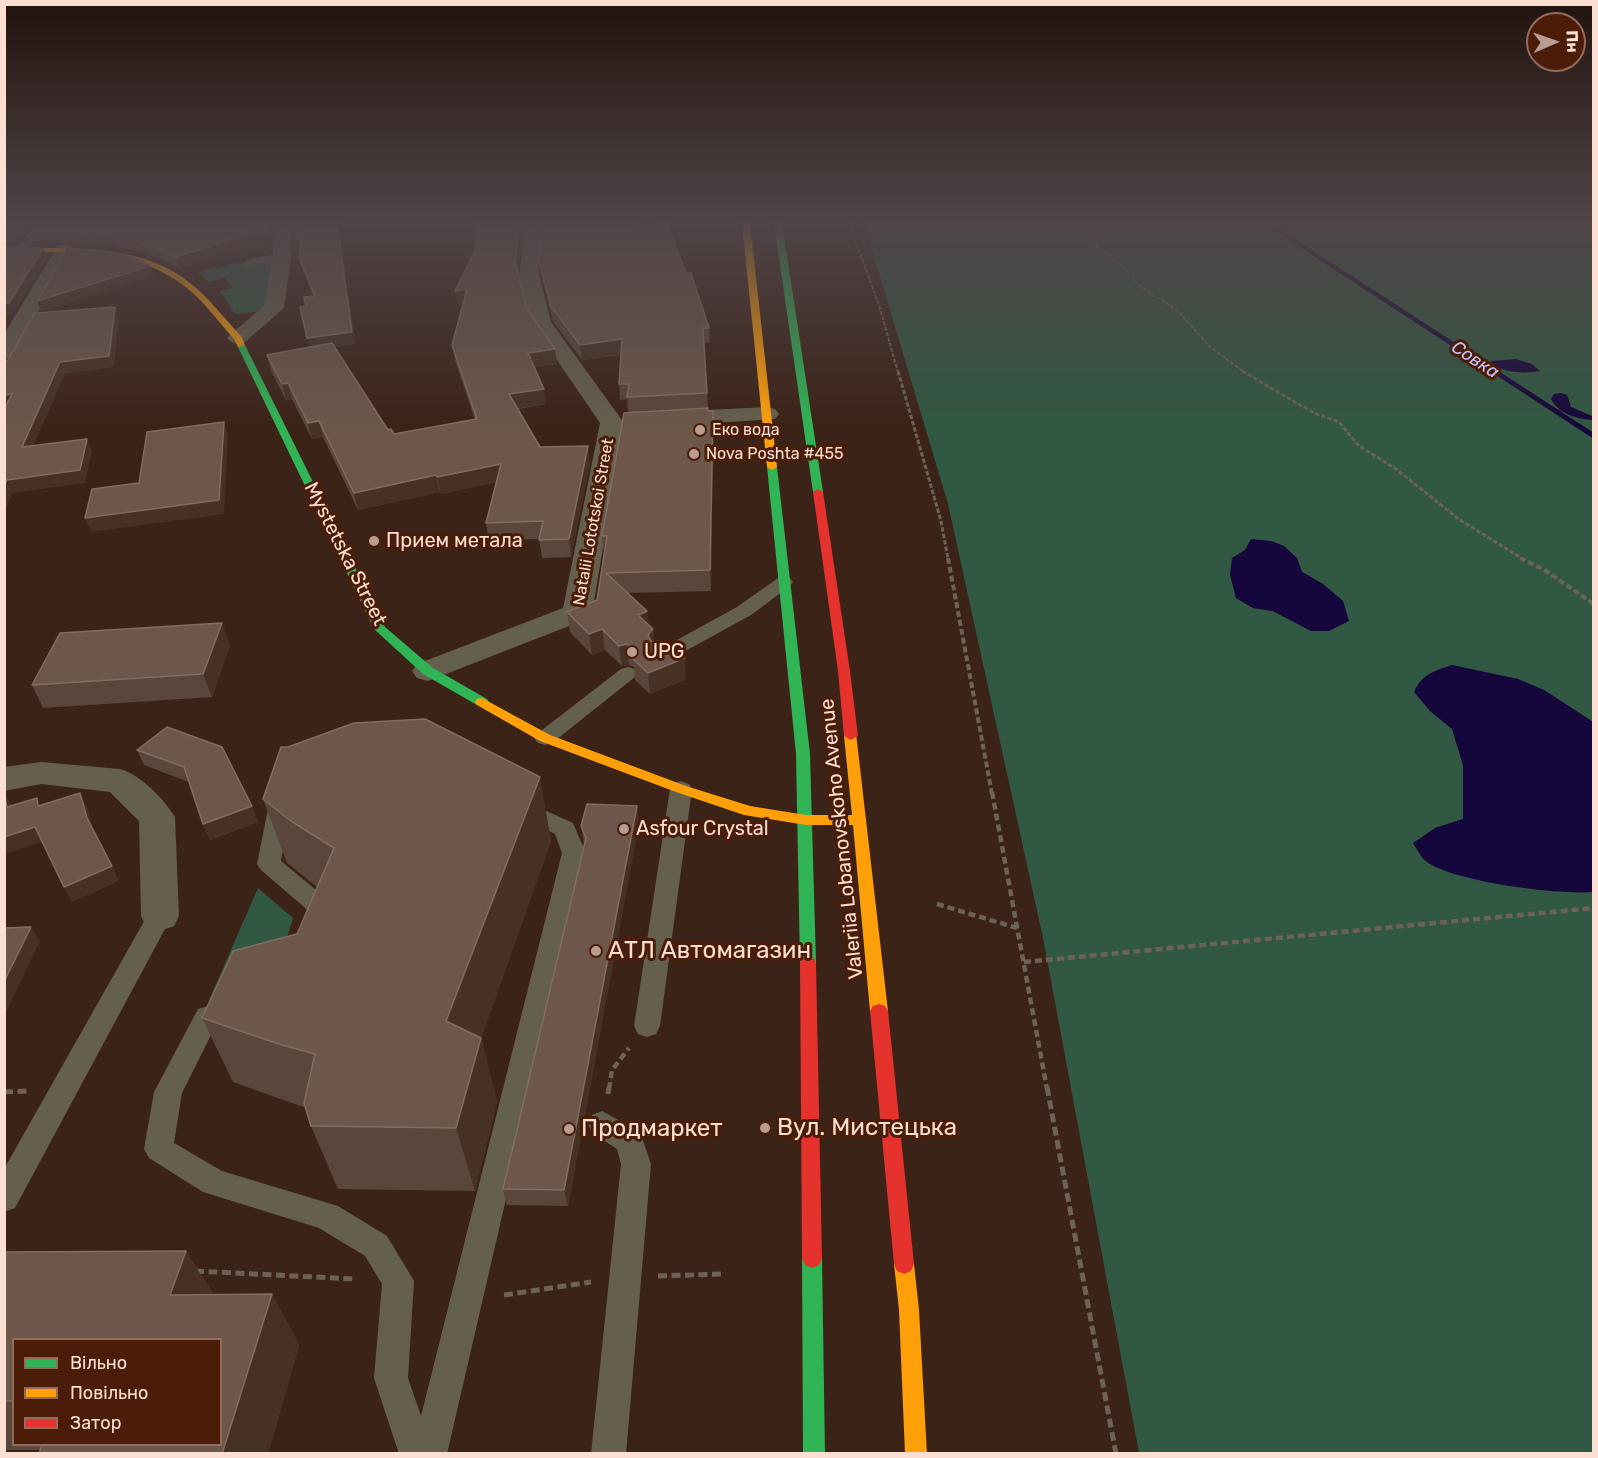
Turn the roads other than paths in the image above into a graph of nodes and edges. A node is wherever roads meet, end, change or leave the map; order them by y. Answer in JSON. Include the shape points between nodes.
{"nodes":[{"id":1,"x":40,"y":291,"type":"edge"},
{"id":2,"x":193,"y":291,"type":"edge"},
{"id":3,"x":277,"y":291,"type":"edge"},
{"id":4,"x":533,"y":291,"type":"edge"},
{"id":5,"x":753,"y":291,"type":"edge"},
{"id":6,"x":788,"y":291,"type":"edge"},
{"id":7,"x":238,"y":338,"type":"junction"},
{"id":8,"x":4,"y":353,"type":"edge"},
{"id":9,"x":766,"y":414,"type":"junction"},
{"id":10,"x":631,"y":421,"type":"junction"},
{"id":11,"x":784,"y":582,"type":"junction"},
{"id":12,"x":662,"y":656,"type":"edge"},
{"id":13,"x":428,"y":671,"type":"junction"},
{"id":14,"x":628,"y":673,"type":"dead end"},
{"id":15,"x":545,"y":738,"type":"junction"},
{"id":16,"x":4,"y":778,"type":"edge"},
{"id":17,"x":300,"y":786,"type":"edge"},
{"id":18,"x":681,"y":789,"type":"junction"},
{"id":19,"x":505,"y":800,"type":"edge"},
{"id":20,"x":806,"y":820,"type":"junction"},
{"id":21,"x":860,"y":820,"type":"junction"},
{"id":22,"x":160,"y":916,"type":"joint"},
{"id":23,"x":310,"y":949,"type":"edge"},
{"id":24,"x":251,"y":1006,"type":"edge"},
{"id":25,"x":647,"y":1026,"type":"dead end"},
{"id":26,"x":603,"y":1124,"type":"dead end"},
{"id":27,"x":4,"y":1198,"type":"edge"},
{"id":28,"x":417,"y":1454,"type":"edge"},
{"id":29,"x":429,"y":1454,"type":"edge"},
{"id":30,"x":608,"y":1454,"type":"edge"},
{"id":31,"x":814,"y":1454,"type":"edge"},
{"id":32,"x":916,"y":1454,"type":"edge"}],
"edges":[{"from":1,"to":8,"type":"street"},
{"from":2,"to":7,"type":"main road","name":"Mystetska Street"},
{"from":3,"to":7,"type":"street","via":[[274,308]]},
{"from":4,"to":10,"type":"street","name":"Natalii Lototskoi Street","via":[[541,322]]},
{"from":5,"to":9,"type":"main road","name":"Valeriia Lobanovskoho Avenue"},
{"from":6,"to":21,"type":"main road","name":"Valeriia Lobanovskoho Avenue","via":[[844,671]]},
{"from":7,"to":13,"type":"main road","name":"Mystetska Street","via":[[380,629]]},
{"from":9,"to":10,"type":"street"},
{"from":9,"to":11,"type":"main road","name":"Valeriia Lobanovskoho Avenue"},
{"from":10,"to":13,"type":"street","name":"Natalii Lototskoi Street","via":[[577,614]]},
{"from":11,"to":12,"type":"lane","via":[[744,611]]},
{"from":11,"to":20,"type":"main road","name":"Valeriia Lobanovskoho Avenue","via":[[803,754]]},
{"from":13,"to":15,"type":"main road","name":"Mystetska Street"},
{"from":14,"to":15,"type":"lane"},
{"from":15,"to":18,"type":"main road","name":"Mystetska Street"},
{"from":16,"to":22,"type":"street","via":[[41,773],[120,781],[157,817]]},
{"from":17,"to":23,"type":"lane","via":[[281,799],[269,864],[324,910]]},
{"from":18,"to":20,"type":"main road","name":"Mystetska Street","via":[[749,812]]},
{"from":18,"to":25,"type":"lane"},
{"from":19,"to":29,"type":"lane","via":[[565,829],[574,853]]},
{"from":20,"to":21,"type":"main road","name":"Mystetska Street"},
{"from":20,"to":31,"type":"main road","name":"Valeriia Lobanovskoho Avenue"},
{"from":21,"to":32,"type":"main road","name":"Valeriia Lobanovskoho Avenue","via":[[909,1310]]},
{"from":22,"to":27,"type":"lane"},
{"from":24,"to":28,"type":"lane","via":[[207,1017],[168,1092],[159,1149],[214,1182],[327,1216],[376,1245],[398,1281],[392,1378]]},
{"from":26,"to":30,"type":"lane","via":[[630,1141],[636,1164]]}]}
